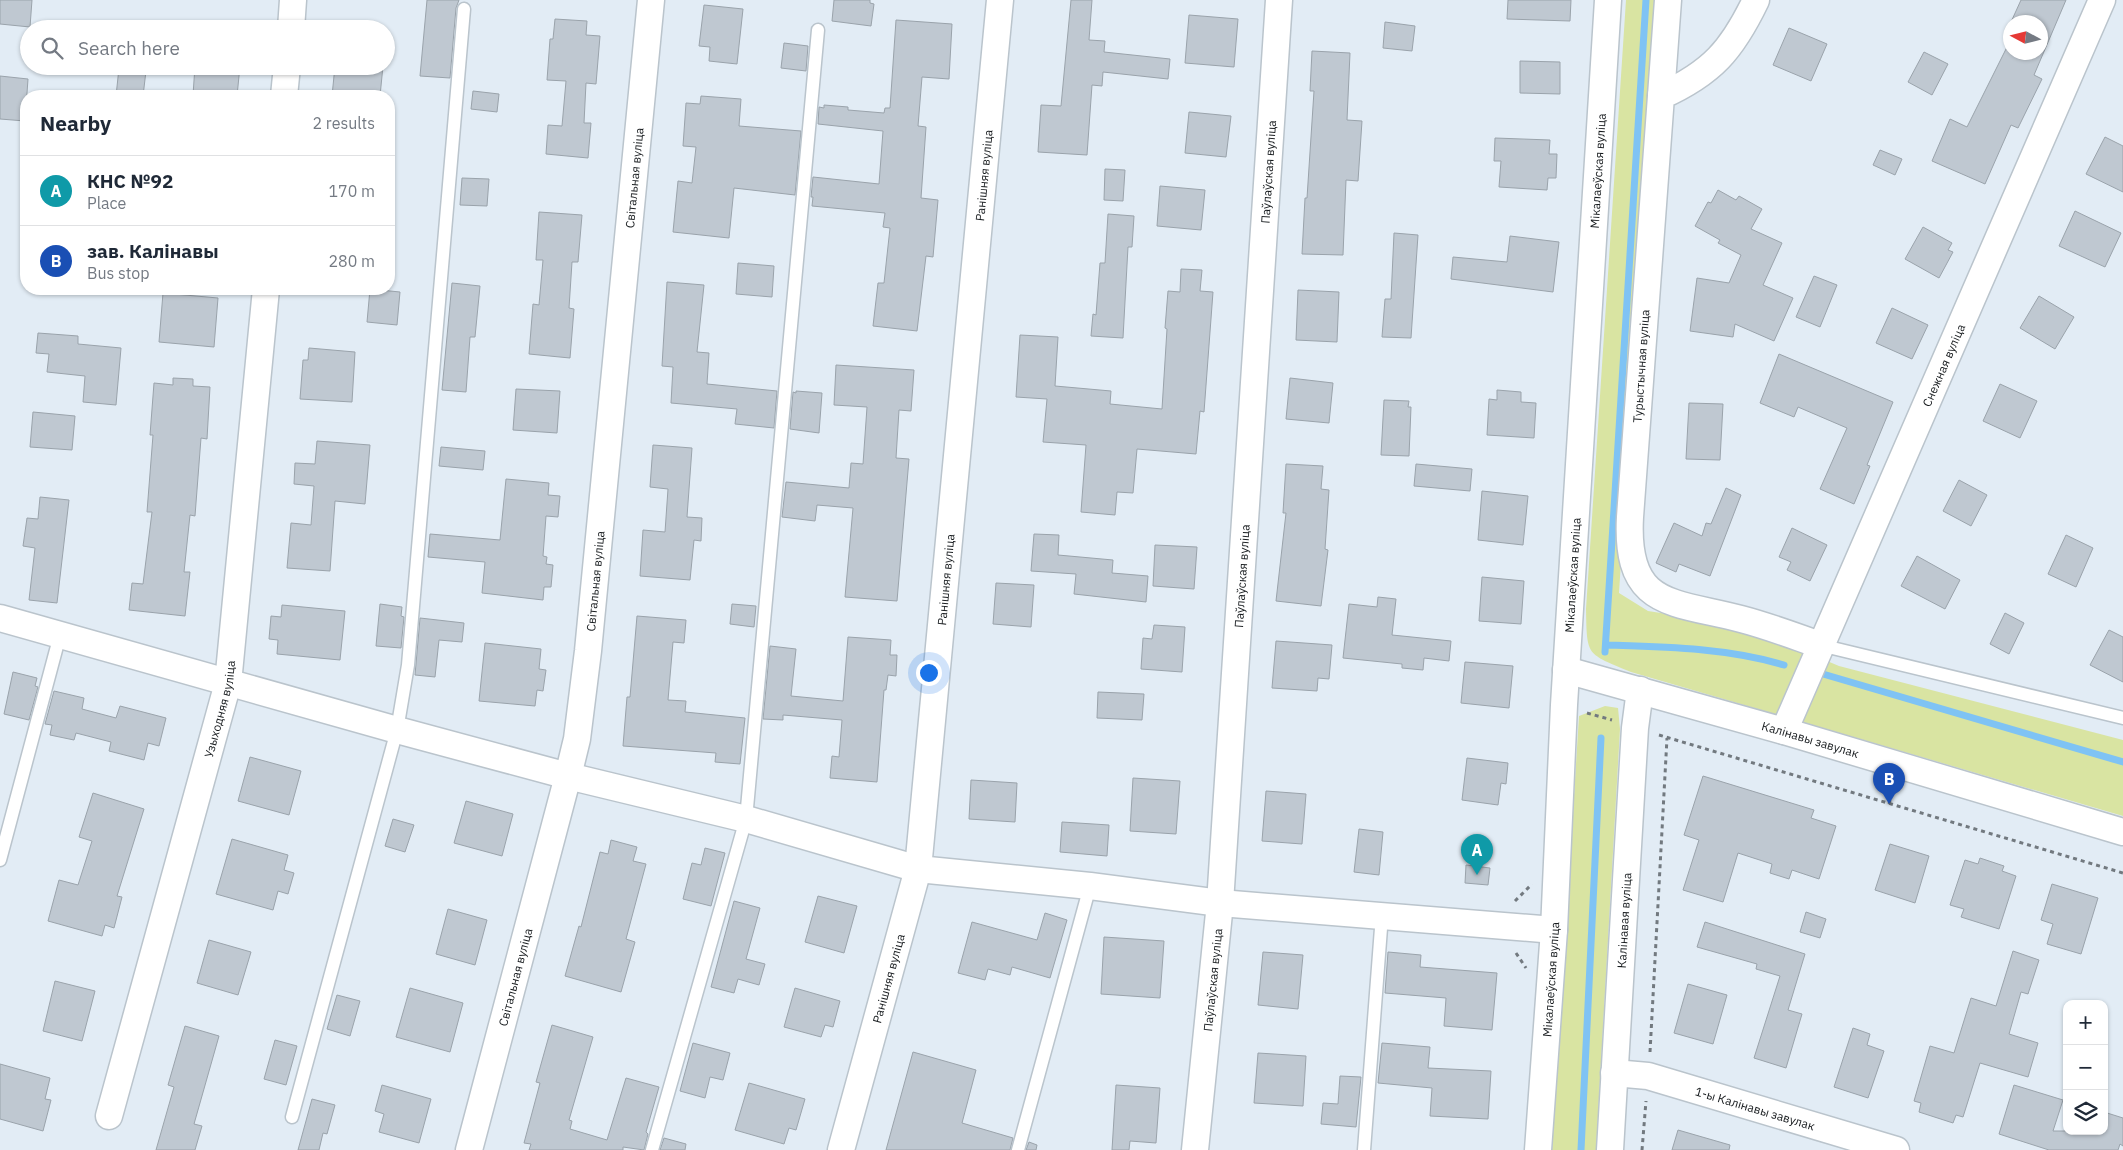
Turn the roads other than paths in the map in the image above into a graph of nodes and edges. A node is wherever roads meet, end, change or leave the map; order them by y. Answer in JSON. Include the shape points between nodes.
{"nodes":[{"id":1,"x":294,"y":0,"type":"edge"},
{"id":2,"x":651,"y":0,"type":"edge"},
{"id":3,"x":1000,"y":0,"type":"edge"},
{"id":4,"x":1279,"y":0,"type":"edge"},
{"id":5,"x":1608,"y":0,"type":"edge"},
{"id":6,"x":1668,"y":0,"type":"edge"},
{"id":7,"x":1756,"y":0,"type":"edge"},
{"id":8,"x":2102,"y":0,"type":"edge"},
{"id":9,"x":464,"y":9,"type":"dead end"},
{"id":10,"x":292,"y":20,"type":"edge"},
{"id":11,"x":818,"y":30,"type":"dead end"},
{"id":12,"x":286,"y":75,"type":"edge"},
{"id":13,"x":285,"y":90,"type":"edge"},
{"id":14,"x":1661,"y":96,"type":"junction"},
{"id":15,"x":265,"y":295,"type":"edge"},
{"id":16,"x":0,"y":618,"type":"edge"},
{"id":17,"x":60,"y":635,"type":"junction"},
{"id":18,"x":1820,"y":645,"type":"junction"},
{"id":19,"x":1566,"y":670,"type":"junction"},
{"id":20,"x":228,"y":683,"type":"junction"},
{"id":21,"x":1640,"y":690,"type":"junction"},
{"id":22,"x":2123,"y":718,"type":"edge"},
{"id":23,"x":396,"y":730,"type":"junction"},
{"id":24,"x":1784,"y":730,"type":"junction"},
{"id":25,"x":568,"y":776,"type":"junction"},
{"id":26,"x":746,"y":819,"type":"junction"},
{"id":27,"x":2123,"y":832,"type":"edge"},
{"id":28,"x":0,"y":860,"type":"edge"},
{"id":29,"x":918,"y":869,"type":"junction"},
{"id":30,"x":1090,"y":886,"type":"junction"},
{"id":31,"x":1220,"y":903,"type":"junction"},
{"id":32,"x":1382,"y":915,"type":"junction"},
{"id":33,"x":1554,"y":930,"type":"junction"},
{"id":34,"x":1614,"y":1073,"type":"junction"},
{"id":35,"x":109,"y":1116,"type":"dead end"},
{"id":36,"x":292,"y":1117,"type":"dead end"},
{"id":37,"x":469,"y":1150,"type":"edge"},
{"id":38,"x":652,"y":1150,"type":"edge"},
{"id":39,"x":841,"y":1150,"type":"edge"},
{"id":40,"x":1018,"y":1150,"type":"edge"},
{"id":41,"x":1195,"y":1150,"type":"edge"},
{"id":42,"x":1364,"y":1150,"type":"edge"},
{"id":43,"x":1538,"y":1150,"type":"edge"},
{"id":44,"x":1610,"y":1150,"type":"edge"},
{"id":45,"x":1896,"y":1150,"type":"edge"}],
"edges":[{"from":1,"to":10,"type":"street"},
{"from":2,"to":25,"type":"street","name":"Світальная вуліца","via":[[587,659],[577,739]]},
{"from":3,"to":29,"type":"street","name":"Ранішняя вуліца"},
{"from":4,"to":31,"type":"street","name":"Паўлаўская вуліца"},
{"from":5,"to":19,"type":"street","name":"Мікалаеўская вуліца"},
{"from":6,"to":14,"type":"street","name":"Турыстычная вуліца"},
{"from":7,"to":14,"type":"street","via":[[1727,51],[1705,72]]},
{"from":8,"to":18,"type":"street","name":"Снежная вуліца"},
{"from":9,"to":23,"type":"lane","via":[[412,632]]},
{"from":11,"to":26,"type":"lane"},
{"from":12,"to":13,"type":"street"},
{"from":14,"to":18,"type":"street","name":"Турыстычная вуліца","via":[[1630,517],[1633,564],[1647,588],[1672,604],[1741,619]]},
{"from":15,"to":20,"type":"street","name":"Узыходняя вуліца"},
{"from":16,"to":17,"type":"street"},
{"from":17,"to":20,"type":"street"},
{"from":17,"to":28,"type":"lane"},
{"from":18,"to":22,"type":"lane"},
{"from":18,"to":24,"type":"street","name":"Снежная вуліца"},
{"from":19,"to":21,"type":"street","name":"Калінавы завулак"},
{"from":19,"to":33,"type":"street","name":"Мікалаеўская вуліца"},
{"from":20,"to":23,"type":"street"},
{"from":20,"to":35,"type":"street","name":"Узыходняя вуліца"},
{"from":21,"to":24,"type":"street","name":"Калінавы завулак"},
{"from":21,"to":34,"type":"street","name":"Калінавая вуліца"},
{"from":23,"to":25,"type":"street"},
{"from":23,"to":36,"type":"lane"},
{"from":24,"to":27,"type":"street","name":"Калінавы завулак"},
{"from":25,"to":26,"type":"street"},
{"from":25,"to":37,"type":"street","name":"Світальная вуліца"},
{"from":26,"to":29,"type":"street"},
{"from":26,"to":38,"type":"lane"},
{"from":29,"to":30,"type":"street"},
{"from":29,"to":39,"type":"street","name":"Ранішняя вуліца"},
{"from":30,"to":31,"type":"street"},
{"from":30,"to":40,"type":"lane"},
{"from":31,"to":32,"type":"street"},
{"from":31,"to":41,"type":"street","name":"Паўлаўская вуліца"},
{"from":32,"to":33,"type":"street"},
{"from":32,"to":42,"type":"lane"},
{"from":33,"to":43,"type":"street","name":"Мікалаеўская вуліца"},
{"from":34,"to":44,"type":"street","name":"Калінавая вуліца"},
{"from":34,"to":45,"type":"street","name":"1-ы Калінавы завулак","via":[[1648,1076]]}]}
